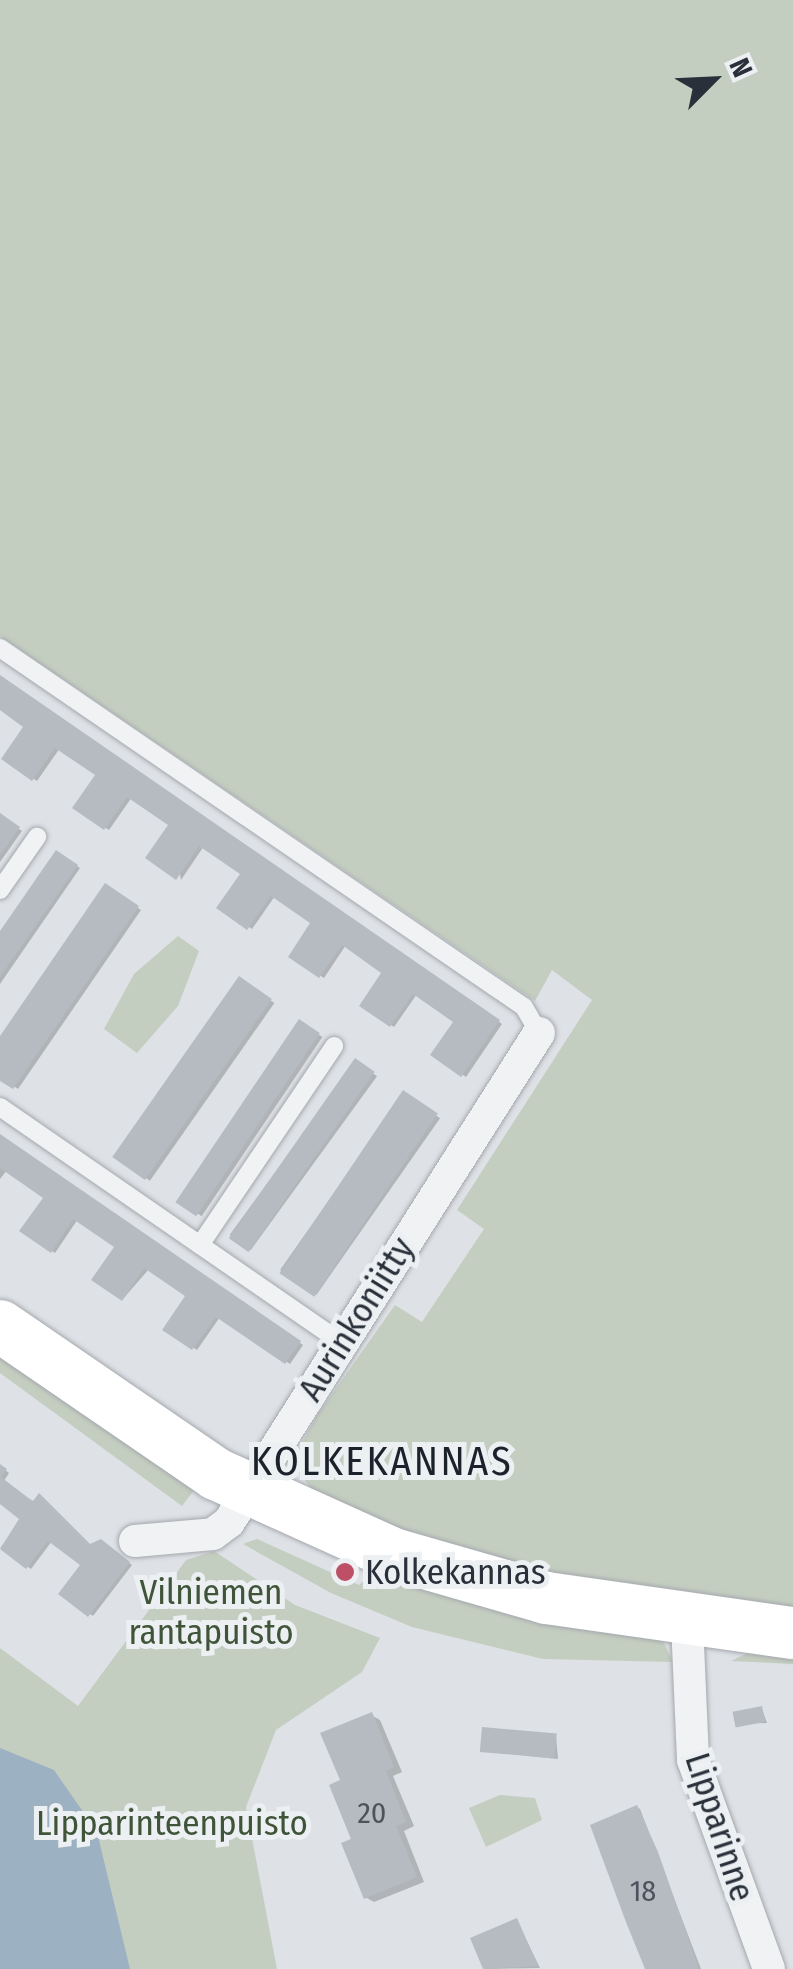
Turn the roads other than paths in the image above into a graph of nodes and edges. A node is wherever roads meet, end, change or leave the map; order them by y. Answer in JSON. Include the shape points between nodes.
{"nodes":[{"id":1,"x":0,"y":648,"type":"edge"},
{"id":2,"x":37,"y":837,"type":"dead end"},
{"id":3,"x":0,"y":890,"type":"edge"},
{"id":4,"x":539,"y":1033,"type":"joint"},
{"id":5,"x":334,"y":1046,"type":"dead end"},
{"id":6,"x":0,"y":1107,"type":"edge"},
{"id":7,"x":200,"y":1245,"type":"junction"},
{"id":8,"x":0,"y":1326,"type":"edge"},
{"id":9,"x":342,"y":1342,"type":"junction"},
{"id":10,"x":248,"y":1492,"type":"junction"},
{"id":11,"x":135,"y":1541,"type":"dead end"},
{"id":12,"x":687,"y":1622,"type":"junction"},
{"id":13,"x":793,"y":1633,"type":"edge"},
{"id":14,"x":769,"y":1969,"type":"edge"}],
"edges":[{"from":1,"to":4,"type":"lane","via":[[524,1007]]},
{"from":2,"to":3,"type":"lane"},
{"from":4,"to":9,"type":"street","name":"Aurinkoniitty"},
{"from":5,"to":7,"type":"lane"},
{"from":6,"to":7,"type":"lane"},
{"from":7,"to":9,"type":"lane"},
{"from":8,"to":10,"type":"main road","via":[[112,1408]]},
{"from":9,"to":10,"type":"street","name":"Aurinkoniitty"},
{"from":10,"to":11,"type":"street","name":"Aurinkoniitty","via":[[213,1534]]},
{"from":10,"to":12,"type":"main road","via":[[393,1554],[546,1598]]},
{"from":12,"to":13,"type":"main road"},
{"from":12,"to":14,"type":"street","name":"Lipparinne","via":[[693,1760]]}]}
